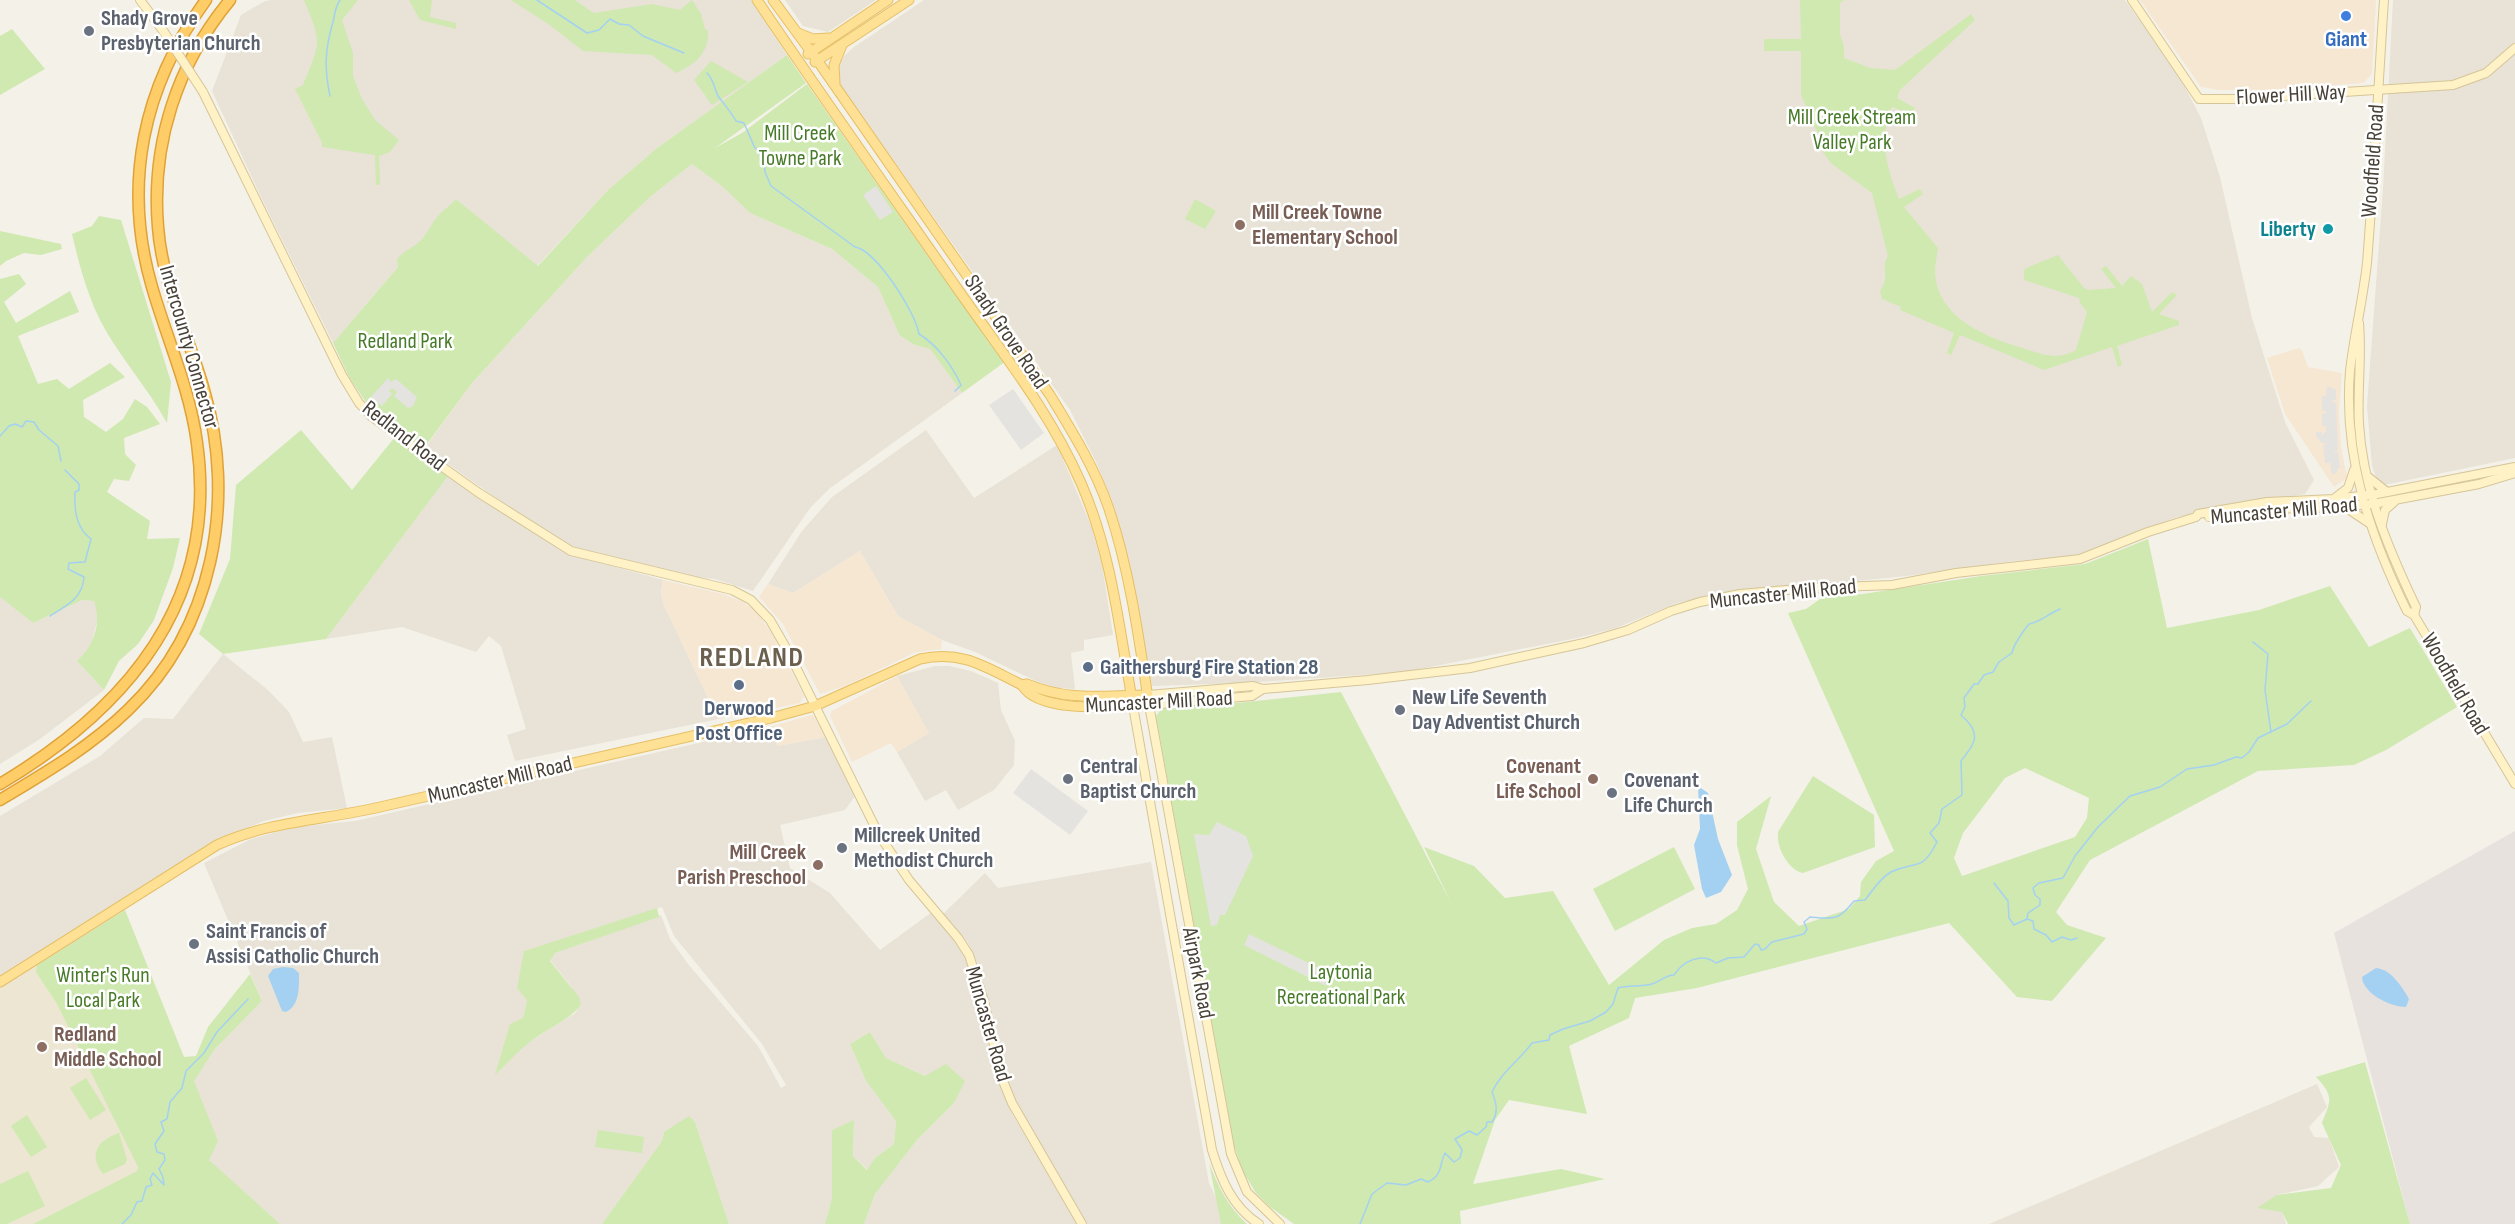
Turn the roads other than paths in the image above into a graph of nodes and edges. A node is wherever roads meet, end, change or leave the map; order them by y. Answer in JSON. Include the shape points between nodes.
{"nodes":[{"id":1,"x":140,"y":0,"type":"edge"},
{"id":2,"x":206,"y":0,"type":"edge"},
{"id":3,"x":230,"y":0,"type":"edge"},
{"id":4,"x":758,"y":0,"type":"edge"},
{"id":5,"x":773,"y":0,"type":"edge"},
{"id":6,"x":888,"y":0,"type":"edge"},
{"id":7,"x":909,"y":0,"type":"edge"},
{"id":8,"x":2132,"y":0,"type":"edge"},
{"id":9,"x":2384,"y":0,"type":"edge"},
{"id":10,"x":796,"y":32,"type":"junction"},
{"id":11,"x":835,"y":35,"type":"junction"},
{"id":12,"x":842,"y":44,"type":"junction"},
{"id":13,"x":2515,"y":48,"type":"edge"},
{"id":14,"x":811,"y":52,"type":"junction"},
{"id":15,"x":799,"y":60,"type":"junction"},
{"id":16,"x":818,"y":60,"type":"junction"},
{"id":17,"x":806,"y":69,"type":"junction"},
{"id":18,"x":835,"y":86,"type":"junction"},
{"id":19,"x":2378,"y":90,"type":"junction"},
{"id":20,"x":2359,"y":321,"type":"junction"},
{"id":21,"x":2515,"y":466,"type":"edge"},
{"id":22,"x":2354,"y":468,"type":"junction"},
{"id":23,"x":2515,"y":473,"type":"edge"},
{"id":24,"x":2366,"y":475,"type":"junction"},
{"id":25,"x":2387,"y":492,"type":"junction"},
{"id":26,"x":2366,"y":495,"type":"junction"},
{"id":27,"x":2333,"y":499,"type":"junction"},
{"id":28,"x":2397,"y":500,"type":"junction"},
{"id":29,"x":2369,"y":504,"type":"junction"},
{"id":30,"x":2345,"y":507,"type":"junction"},
{"id":31,"x":2196,"y":517,"type":"junction"},
{"id":32,"x":2370,"y":524,"type":"junction"},
{"id":33,"x":2382,"y":528,"type":"junction"},
{"id":34,"x":2414,"y":615,"type":"junction"},
{"id":35,"x":1022,"y":685,"type":"junction"},
{"id":36,"x":1131,"y":695,"type":"junction"},
{"id":37,"x":1148,"y":700,"type":"junction"},
{"id":38,"x":815,"y":706,"type":"junction"},
{"id":39,"x":1133,"y":706,"type":"junction"},
{"id":40,"x":0,"y":784,"type":"edge"},
{"id":41,"x":2515,"y":784,"type":"edge"},
{"id":42,"x":0,"y":800,"type":"edge"},
{"id":43,"x":0,"y":982,"type":"edge"},
{"id":44,"x":1082,"y":1224,"type":"edge"},
{"id":45,"x":1259,"y":1224,"type":"edge"},
{"id":46,"x":1280,"y":1224,"type":"edge"}],
"edges":[{"from":1,"to":38,"type":"main road","name":"Redland Road","bridge":true,"via":[[203,92],[342,375],[372,417],[479,493],[571,551],[732,590],[751,600],[776,629]]},
{"from":2,"to":40,"type":"highway","name":"Intercounty Connector","via":[[165,67],[155,94],[140,156],[138,193],[139,221],[152,285],[191,408],[197,443],[200,499],[191,562],[160,638],[128,682],[83,728]]},
{"from":3,"to":42,"type":"highway","name":"Intercounty Connector","via":[[204,36],[179,82],[167,118],[158,174],[158,228],[167,275],[204,390],[218,453],[219,501],[210,565],[179,642],[130,709],[80,750]]},
{"from":4,"to":15,"type":"main road","name":"Shady Grove Road"},
{"from":5,"to":10,"type":"main road","name":"Shady Grove Road"},
{"from":6,"to":11,"type":"main road"},
{"from":7,"to":12,"type":"main road"},
{"from":8,"to":19,"type":"main road","name":"Flower Hill Way","via":[[2199,99]]},
{"from":9,"to":19,"type":"main road","name":"Woodfield Road"},
{"from":10,"to":11,"type":"main road","via":[[819,39]]},
{"from":10,"to":14,"type":"main road","name":"Shady Grove Road"},
{"from":11,"to":14,"type":"main road"},
{"from":12,"to":16,"type":"main road"},
{"from":12,"to":18,"type":"main road","via":[[834,65]]},
{"from":13,"to":19,"type":"main road","name":"Flower Hill Way","via":[[2486,73],[2467,81]]},
{"from":14,"to":15,"type":"main road"},
{"from":14,"to":16,"type":"main road","name":"Shady Grove Road"},
{"from":15,"to":17,"type":"main road","name":"Shady Grove Road"},
{"from":16,"to":17,"type":"main road"},
{"from":16,"to":18,"type":"main road","name":"Shady Grove Road"},
{"from":17,"to":36,"type":"main road","name":"Shady Grove Road","via":[[1040,403],[1060,439],[1101,537]]},
{"from":18,"to":37,"type":"main road","name":"Shady Grove Road","via":[[1074,435],[1108,508],[1135,615]]},
{"from":19,"to":20,"type":"main road","name":"Woodfield Road"},
{"from":20,"to":22,"type":"main road","name":"Woodfield Road","via":[[2354,335],[2349,396]]},
{"from":20,"to":24,"type":"main road","name":"Woodfield Road","via":[[2359,422]]},
{"from":21,"to":25,"type":"main road","name":"Muncaster Mill Road"},
{"from":22,"to":26,"type":"main road","name":"Woodfield Road"},
{"from":22,"to":27,"type":"main road","via":[[2348,488]]},
{"from":23,"to":28,"type":"main road","name":"Muncaster Mill Road"},
{"from":24,"to":25,"type":"main road"},
{"from":24,"to":26,"type":"main road","name":"Woodfield Road"},
{"from":25,"to":26,"type":"main road","name":"Muncaster Mill Road"},
{"from":26,"to":27,"type":"main road","name":"Muncaster Mill Road"},
{"from":26,"to":29,"type":"main road","name":"Woodfield Road"},
{"from":27,"to":31,"type":"main road","name":"Muncaster Mill Road","via":[[2248,504]]},
{"from":28,"to":29,"type":"main road","name":"Muncaster Mill Road"},
{"from":28,"to":33,"type":"main road","via":[[2385,510]]},
{"from":29,"to":30,"type":"main road","name":"Muncaster Mill Road"},
{"from":29,"to":32,"type":"main road","name":"Woodfield Road"},
{"from":29,"to":33,"type":"main road","name":"Woodfield Road"},
{"from":30,"to":31,"type":"main road","name":"Muncaster Mill Road","via":[[2259,509]]},
{"from":30,"to":32,"type":"main road"},
{"from":31,"to":37,"type":"main road","name":"Muncaster Mill Road","via":[[2069,561],[1956,573],[1892,585],[1740,594],[1700,602],[1584,643],[1470,668],[1263,689],[1253,686]]},
{"from":32,"to":34,"type":"main road","name":"Woodfield Road","via":[[2401,597]]},
{"from":33,"to":34,"type":"main road","name":"Woodfield Road","via":[[2416,606]]},
{"from":34,"to":41,"type":"main road","name":"Woodfield Road"},
{"from":35,"to":36,"type":"main road","name":"Muncaster Mill Road","via":[[1075,697]]},
{"from":35,"to":38,"type":"main road","name":"Muncaster Mill Road","via":[[964,657],[935,656],[901,666]]},
{"from":35,"to":39,"type":"main road","name":"Muncaster Mill Road","via":[[1029,694],[1058,705]]},
{"from":36,"to":37,"type":"main road","name":"Muncaster Mill Road"},
{"from":36,"to":39,"type":"main road","name":"Shady Grove Road"},
{"from":37,"to":39,"type":"main road","name":"Muncaster Mill Road"},
{"from":37,"to":46,"type":"main road","name":"Airpark Road","via":[[1231,1154],[1247,1192]]},
{"from":38,"to":43,"type":"main road","name":"Muncaster Mill Road","via":[[351,814],[279,824],[237,836]]},
{"from":38,"to":44,"type":"main road","name":"Muncaster Road","via":[[888,850],[969,955],[1001,1076],[1012,1103]]},
{"from":39,"to":45,"type":"main road","name":"Airpark Road","via":[[1212,1150],[1227,1191]]}]}
